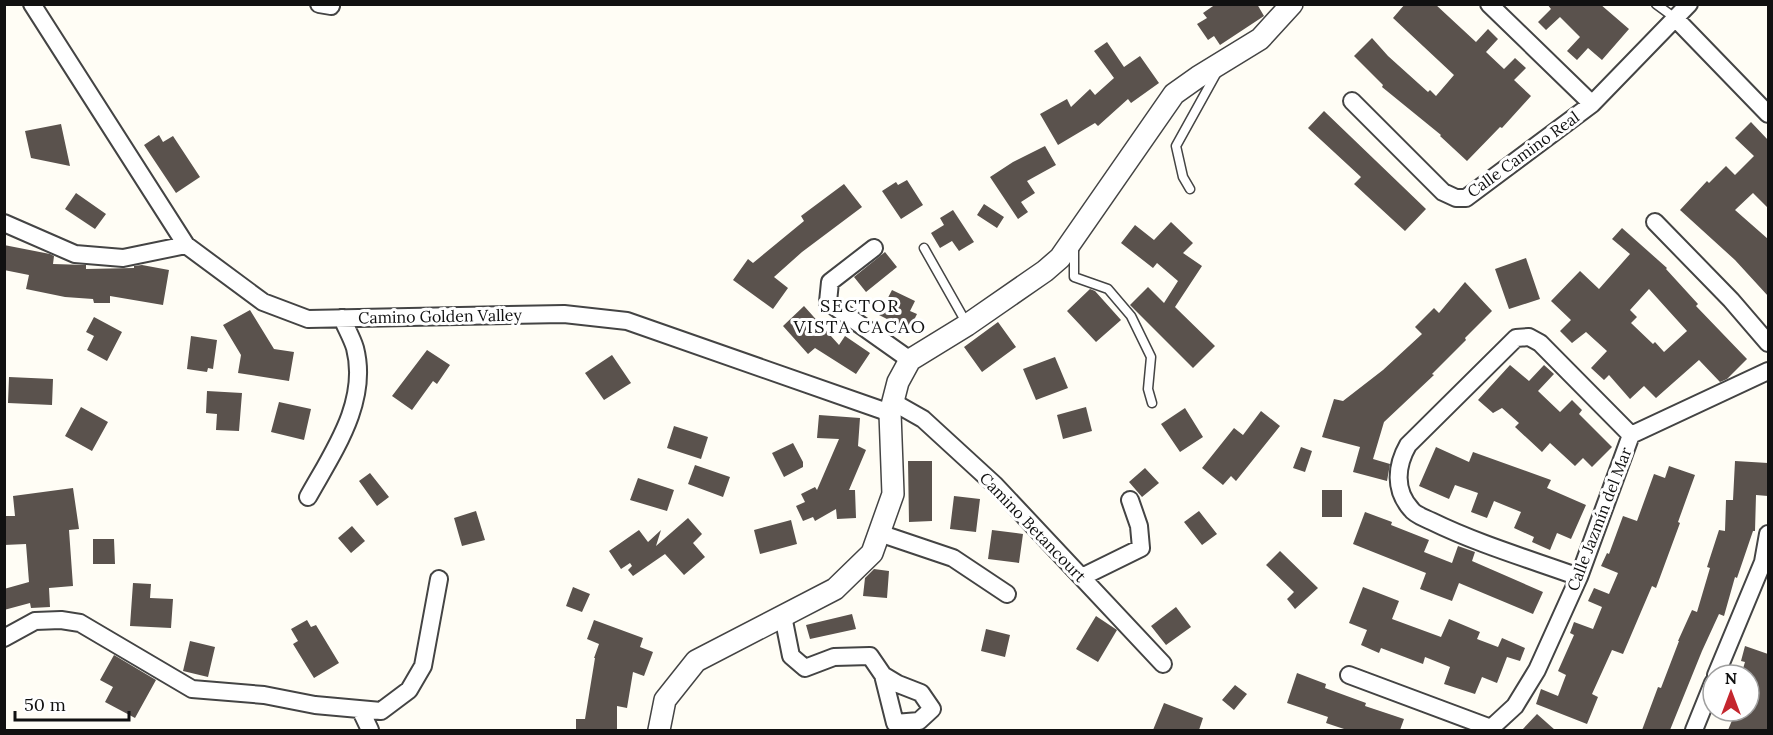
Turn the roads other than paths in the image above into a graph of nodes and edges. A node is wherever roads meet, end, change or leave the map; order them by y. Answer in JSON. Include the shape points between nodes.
{"nodes":[{"id":1,"x":32,"y":4,"type":"edge"},
{"id":2,"x":1292,"y":4,"type":"edge"},
{"id":3,"x":1489,"y":4,"type":"edge"},
{"id":4,"x":1656,"y":4,"type":"edge"},
{"id":5,"x":1689,"y":4,"type":"edge"},
{"id":6,"x":1675,"y":18,"type":"junction"},
{"id":7,"x":1224,"y":61,"type":"junction"},
{"id":8,"x":1352,"y":101,"type":"dead end"},
{"id":9,"x":1592,"y":104,"type":"junction"},
{"id":10,"x":1768,"y":114,"type":"edge"},
{"id":11,"x":1190,"y":189,"type":"dead end"},
{"id":12,"x":1655,"y":222,"type":"dead end"},
{"id":13,"x":4,"y":223,"type":"edge"},
{"id":14,"x":1075,"y":237,"type":"junction"},
{"id":15,"x":186,"y":244,"type":"junction"},
{"id":16,"x":874,"y":248,"type":"dead end"},
{"id":17,"x":924,"y":248,"type":"dead end"},
{"id":18,"x":342,"y":318,"type":"junction"},
{"id":19,"x":967,"y":325,"type":"junction"},
{"id":20,"x":1768,"y":343,"type":"edge"},
{"id":21,"x":910,"y":360,"type":"junction"},
{"id":22,"x":1768,"y":371,"type":"edge"},
{"id":23,"x":1152,"y":403,"type":"dead end"},
{"id":24,"x":891,"y":408,"type":"junction"},
{"id":25,"x":1631,"y":435,"type":"junction"},
{"id":26,"x":308,"y":497,"type":"dead end"},
{"id":27,"x":1130,"y":500,"type":"dead end"},
{"id":28,"x":879,"y":533,"type":"junction"},
{"id":29,"x":1768,"y":534,"type":"edge"},
{"id":30,"x":1082,"y":577,"type":"junction"},
{"id":31,"x":1579,"y":577,"type":"junction"},
{"id":32,"x":439,"y":579,"type":"dead end"},
{"id":33,"x":1007,"y":594,"type":"dead end"},
{"id":34,"x":783,"y":616,"type":"junction"},
{"id":35,"x":4,"y":638,"type":"edge"},
{"id":36,"x":1721,"y":663,"type":"edge"},
{"id":37,"x":1163,"y":664,"type":"dead end"},
{"id":38,"x":883,"y":675,"type":"dead end"},
{"id":39,"x":1349,"y":675,"type":"dead end"},
{"id":40,"x":361,"y":711,"type":"junction"},
{"id":41,"x":1701,"y":713,"type":"edge"},
{"id":42,"x":1490,"y":729,"type":"edge"},
{"id":43,"x":370,"y":730,"type":"edge"},
{"id":44,"x":658,"y":730,"type":"edge"},
{"id":45,"x":1694,"y":730,"type":"edge"}],
"edges":[{"from":1,"to":15,"type":"street"},
{"from":2,"to":7,"type":"street","via":[[1260,39]]},
{"from":3,"to":9,"type":"street"},
{"from":4,"to":6,"type":"lane"},
{"from":5,"to":6,"type":"street","name":"Calle Camino Real"},
{"from":6,"to":9,"type":"street","name":"Calle Camino Real"},
{"from":6,"to":10,"type":"street"},
{"from":7,"to":11,"type":"lane","via":[[1176,146]]},
{"from":7,"to":14,"type":"street","via":[[1174,94]]},
{"from":8,"to":9,"type":"street","name":"Calle Camino Real","via":[[1443,192],[1456,198],[1466,198]]},
{"from":12,"to":20,"type":"street"},
{"from":13,"to":15,"type":"street","via":[[75,254],[123,258]]},
{"from":14,"to":19,"type":"street","via":[[1045,272]]},
{"from":14,"to":23,"type":"lane","via":[[1074,277],[1108,289],[1131,316],[1151,357],[1148,389]]},
{"from":15,"to":18,"type":"street","name":"Camino Golden Valley","via":[[263,302],[308,319]]},
{"from":16,"to":21,"type":"street","via":[[830,282],[828,302]]},
{"from":17,"to":19,"type":"lane"},
{"from":18,"to":24,"type":"street","name":"Camino Golden Valley","via":[[564,314],[627,321]]},
{"from":18,"to":26,"type":"street","via":[[355,347],[355,402]]},
{"from":19,"to":21,"type":"street"},
{"from":21,"to":24,"type":"street","via":[[898,382]]},
{"from":22,"to":25,"type":"street","name":"Calle Jazmín del Mar"},
{"from":24,"to":28,"type":"street","via":[[893,494]]},
{"from":24,"to":30,"type":"street","name":"Camino Betancourt","via":[[923,419],[995,485]]},
{"from":25,"to":31,"type":"street","name":"Calle Jazmín del Mar"},
{"from":25,"to":31,"type":"street","via":[[1540,343],[1529,337],[1516,338],[1408,445],[1400,459],[1401,492],[1412,511],[1450,530]]},
{"from":27,"to":30,"type":"street","via":[[1141,548]]},
{"from":28,"to":33,"type":"street","via":[[953,558]]},
{"from":28,"to":34,"type":"street","via":[[872,553],[835,589]]},
{"from":29,"to":36,"type":"street","via":[[1763,561]]},
{"from":30,"to":37,"type":"street","name":"Camino Betancourt"},
{"from":31,"to":42,"type":"street","name":"Calle Jazmín del Mar","via":[[1537,670],[1515,706]]},
{"from":32,"to":40,"type":"street","via":[[423,666],[414,682],[381,711]]},
{"from":34,"to":38,"type":"street","via":[[791,656],[805,668],[834,657],[870,656]]},
{"from":34,"to":44,"type":"street","via":[[696,661],[665,700]]},
{"from":35,"to":40,"type":"street","via":[[35,621],[80,623],[192,689],[264,695]]},
{"from":39,"to":42,"type":"street"},
{"from":40,"to":43,"type":"street"},
{"from":41,"to":45,"type":"street"}]}
